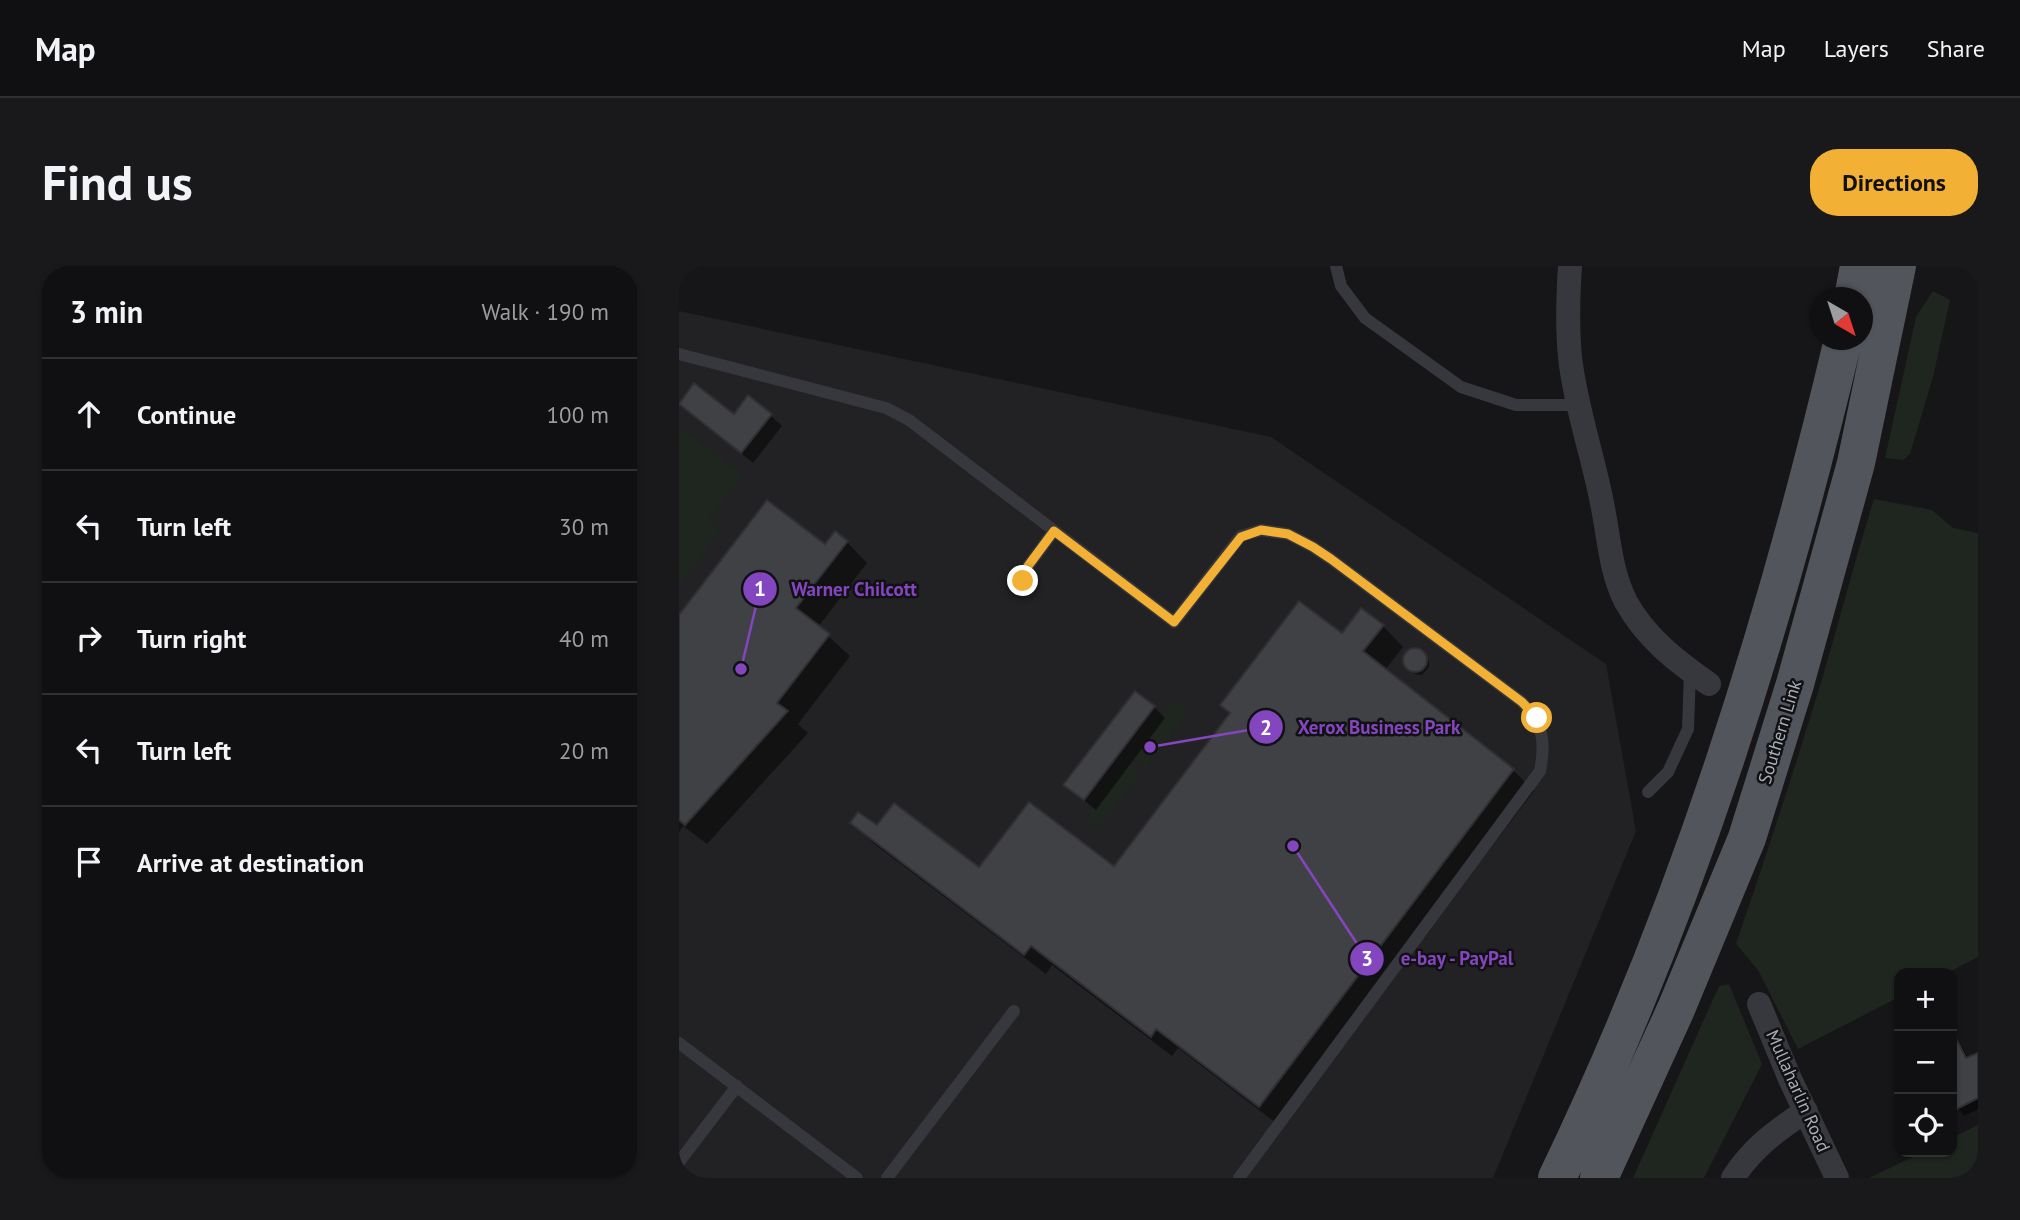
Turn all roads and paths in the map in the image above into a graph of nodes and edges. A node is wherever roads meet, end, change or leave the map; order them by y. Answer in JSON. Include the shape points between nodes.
{"nodes":[{"id":1,"x":1336,"y":266,"type":"edge"},
{"id":2,"x":1570,"y":266,"type":"edge"},
{"id":3,"x":1859,"y":266,"type":"edge"},
{"id":4,"x":1897,"y":266,"type":"edge"},
{"id":5,"x":1855,"y":287,"type":"edge"},
{"id":6,"x":1841,"y":350,"type":"edge"},
{"id":7,"x":679,"y":354,"type":"edge"},
{"id":8,"x":1580,"y":405,"type":"junction"},
{"id":9,"x":1054,"y":531,"type":"junction"},
{"id":10,"x":1023,"y":581,"type":"dead end"},
{"id":11,"x":1699,"y":677,"type":"joint"},
{"id":12,"x":1649,"y":792,"type":"dead end"},
{"id":13,"x":1759,"y":1004,"type":"dead end"},
{"id":14,"x":1014,"y":1011,"type":"dead end"},
{"id":15,"x":679,"y":1042,"type":"edge"},
{"id":16,"x":737,"y":1086,"type":"junction"},
{"id":17,"x":1806,"y":1111,"type":"junction"},
{"id":18,"x":679,"y":1163,"type":"edge"},
{"id":19,"x":857,"y":1178,"type":"edge"},
{"id":20,"x":887,"y":1178,"type":"edge"},
{"id":21,"x":1239,"y":1178,"type":"edge"},
{"id":22,"x":1557,"y":1178,"type":"edge"},
{"id":23,"x":1599,"y":1178,"type":"edge"},
{"id":24,"x":1733,"y":1178,"type":"edge"},
{"id":25,"x":1837,"y":1178,"type":"edge"}],
"edges":[{"from":1,"to":8,"type":"lane","via":[[1341,286],[1365,318],[1461,387],[1516,405]]},
{"from":2,"to":8,"type":"street","via":[[1570,359]]},
{"from":3,"to":5,"type":"main road"},
{"from":4,"to":23,"type":"main road","name":"Southern Link","via":[[1856,463],[1747,838]]},
{"from":6,"to":22,"type":"main road","via":[[1758,662],[1710,804],[1669,920]]},
{"from":7,"to":9,"type":"lane","via":[[886,408],[909,420]]},
{"from":8,"to":11,"type":"street","via":[[1611,561],[1626,601],[1646,632],[1671,658]]},
{"from":9,"to":10,"type":"lane","via":[[1028,566]]},
{"from":9,"to":21,"type":"lane","via":[[1174,622],[1241,537],[1261,530],[1288,534],[1331,559],[1522,702],[1537,718],[1542,734],[1540,771]]},
{"from":11,"to":12,"type":"lane","via":[[1688,729],[1668,772]]},
{"from":13,"to":17,"type":"street","name":"Mullaharlin Road"},
{"from":14,"to":20,"type":"lane"},
{"from":15,"to":16,"type":"lane"},
{"from":16,"to":18,"type":"lane"},
{"from":16,"to":19,"type":"lane"},
{"from":17,"to":24,"type":"street","via":[[1770,1135]]},
{"from":17,"to":25,"type":"street","name":"Mullaharlin Road"}]}
